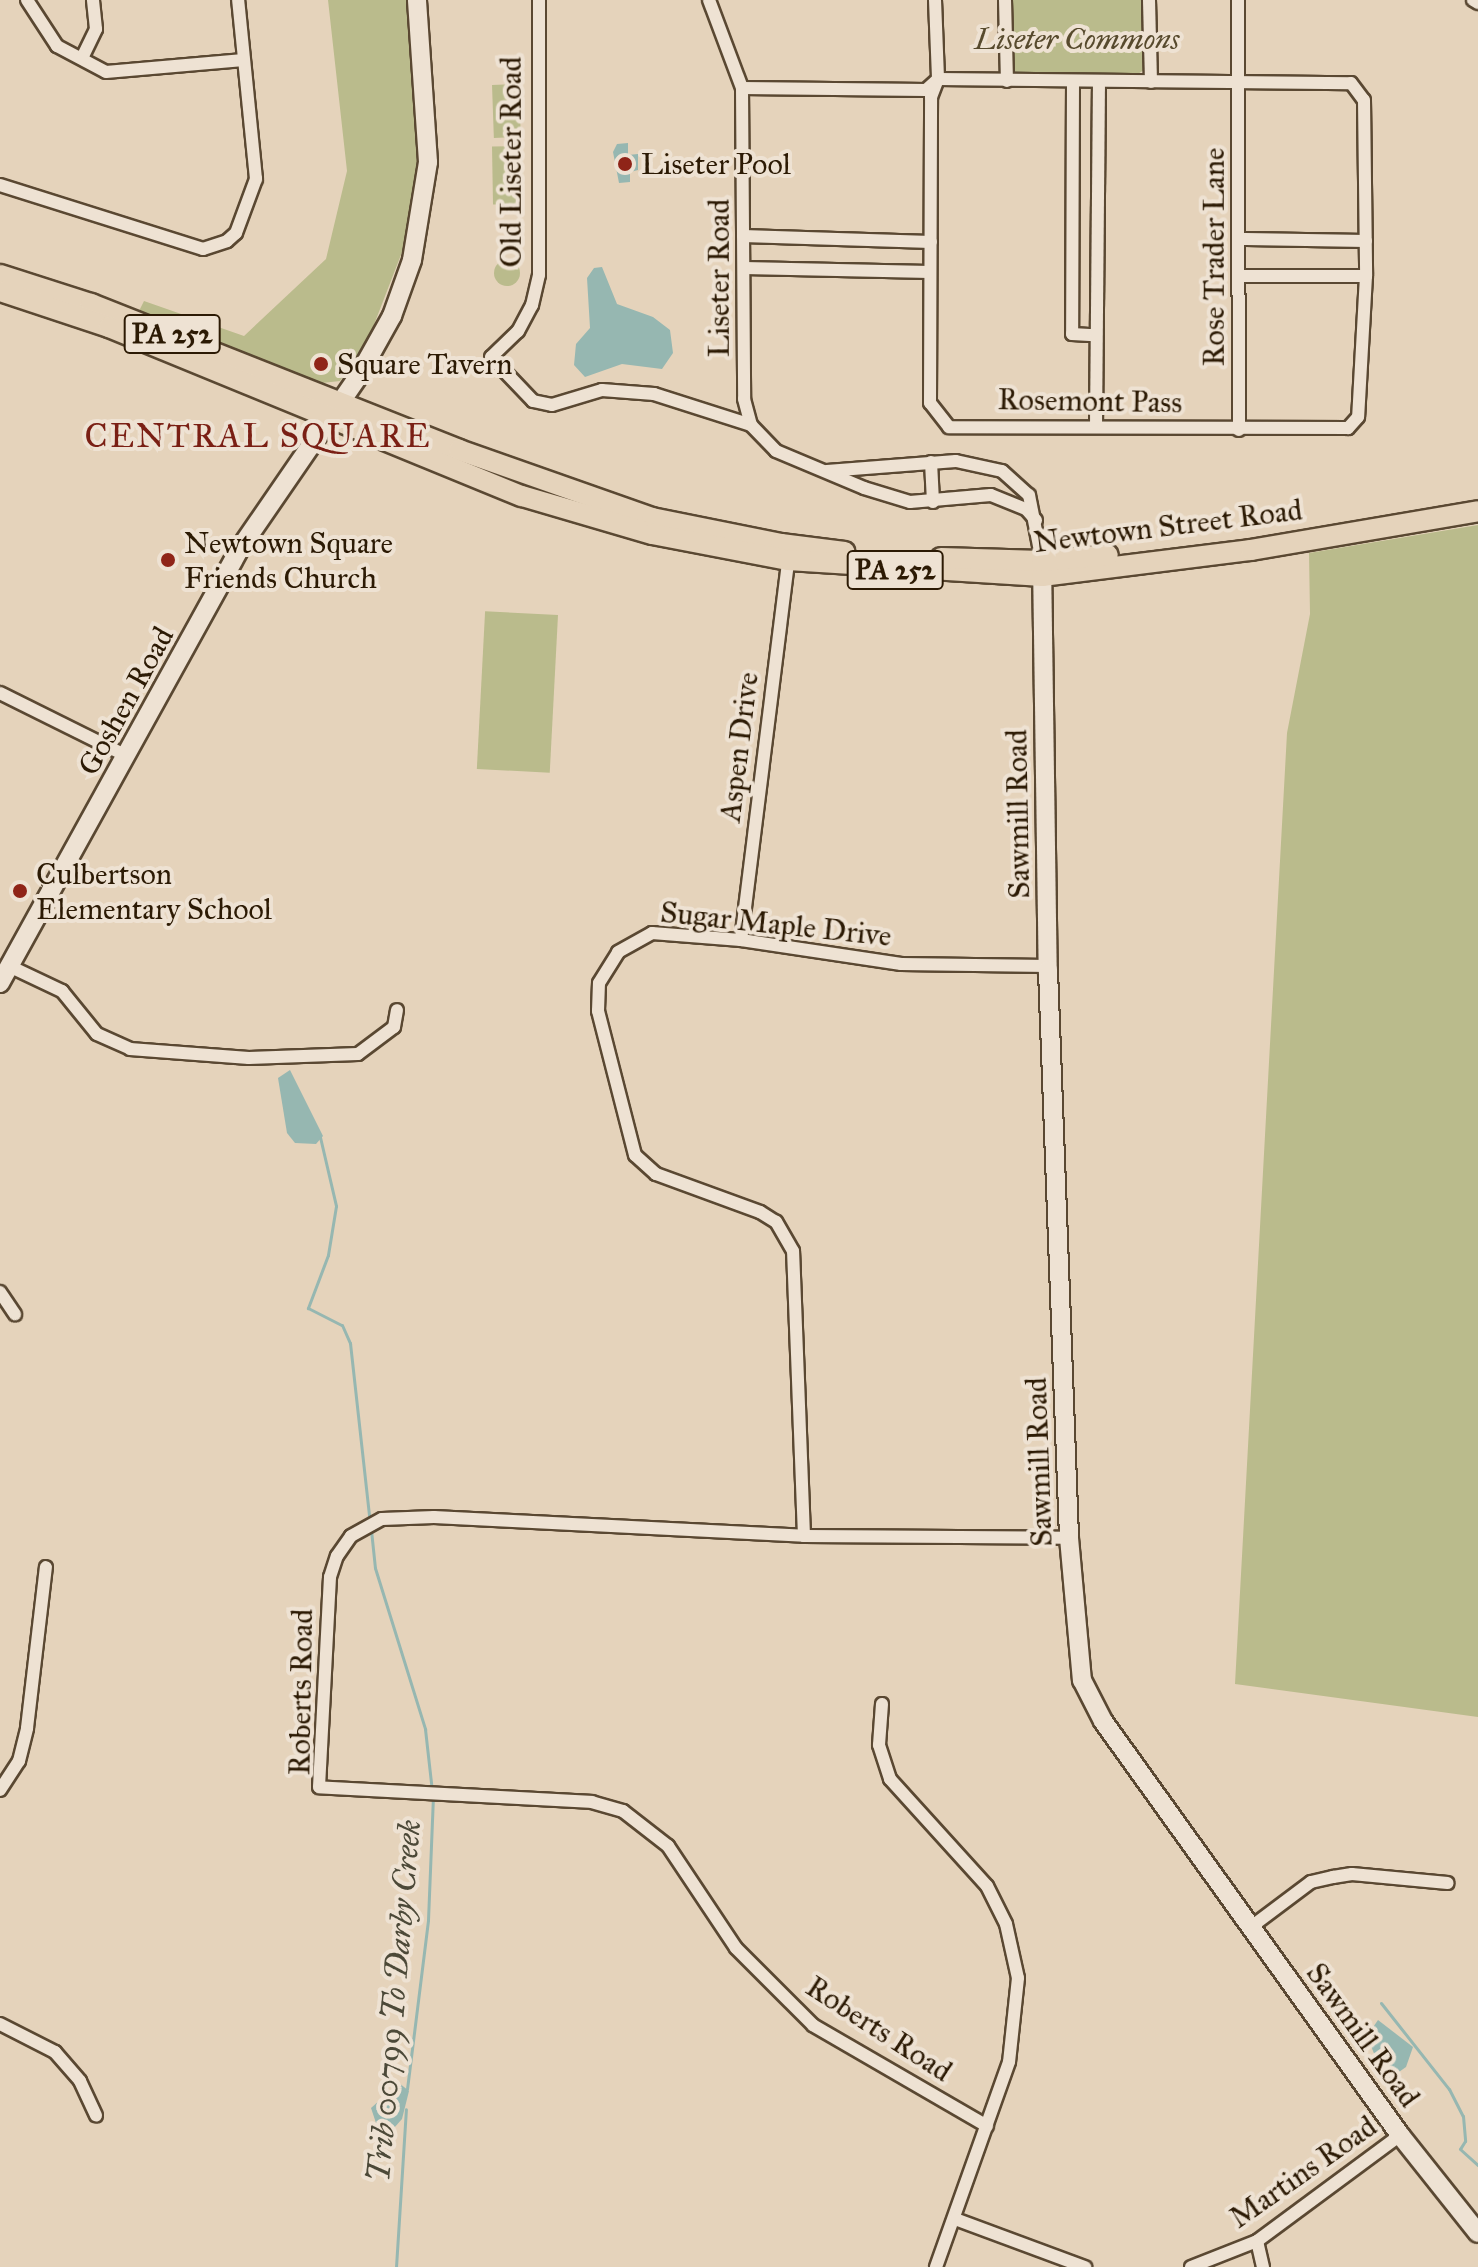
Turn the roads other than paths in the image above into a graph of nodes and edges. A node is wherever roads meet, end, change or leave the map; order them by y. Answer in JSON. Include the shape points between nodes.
{"nodes":[{"id":1,"x":27,"y":0,"type":"edge"},
{"id":2,"x":93,"y":0,"type":"edge"},
{"id":3,"x":238,"y":0,"type":"edge"},
{"id":4,"x":417,"y":0,"type":"edge"},
{"id":5,"x":539,"y":0,"type":"edge"},
{"id":6,"x":709,"y":0,"type":"edge"},
{"id":7,"x":935,"y":0,"type":"edge"},
{"id":8,"x":1005,"y":0,"type":"edge"},
{"id":9,"x":1149,"y":0,"type":"edge"},
{"id":10,"x":1238,"y":0,"type":"edge"},
{"id":11,"x":82,"y":58,"type":"junction"},
{"id":12,"x":243,"y":60,"type":"junction"},
{"id":13,"x":938,"y":79,"type":"junction"},
{"id":14,"x":1007,"y":81,"type":"junction"},
{"id":15,"x":1151,"y":82,"type":"junction"},
{"id":16,"x":1073,"y":83,"type":"junction"},
{"id":17,"x":1099,"y":83,"type":"junction"},
{"id":18,"x":1238,"y":84,"type":"junction"},
{"id":19,"x":742,"y":88,"type":"junction"},
{"id":20,"x":0,"y":185,"type":"edge"},
{"id":21,"x":743,"y":236,"type":"junction"},
{"id":22,"x":1241,"y":239,"type":"junction"},
{"id":23,"x":1366,"y":241,"type":"junction"},
{"id":24,"x":931,"y":242,"type":"junction"},
{"id":25,"x":1095,"y":250,"type":"junction"},
{"id":26,"x":1073,"y":252,"type":"junction"},
{"id":27,"x":744,"y":268,"type":"junction"},
{"id":28,"x":930,"y":272,"type":"junction"},
{"id":29,"x":0,"y":275,"type":"edge"},
{"id":30,"x":1240,"y":276,"type":"junction"},
{"id":31,"x":1366,"y":276,"type":"junction"},
{"id":32,"x":0,"y":291,"type":"edge"},
{"id":33,"x":1094,"y":335,"type":"junction"},
{"id":34,"x":336,"y":410,"type":"junction"},
{"id":35,"x":751,"y":425,"type":"junction"},
{"id":36,"x":1096,"y":425,"type":"junction"},
{"id":37,"x":1239,"y":430,"type":"junction"},
{"id":38,"x":931,"y":462,"type":"junction"},
{"id":39,"x":823,"y":471,"type":"junction"},
{"id":40,"x":1478,"y":497,"type":"edge"},
{"id":41,"x":566,"y":499,"type":"junction"},
{"id":42,"x":933,"y":502,"type":"junction"},
{"id":43,"x":1478,"y":511,"type":"edge"},
{"id":44,"x":1036,"y":520,"type":"junction"},
{"id":45,"x":788,"y":560,"type":"junction"},
{"id":46,"x":1042,"y":569,"type":"junction"},
{"id":47,"x":0,"y":693,"type":"edge"},
{"id":48,"x":127,"y":756,"type":"junction"},
{"id":49,"x":741,"y":940,"type":"junction"},
{"id":50,"x":1048,"y":966,"type":"junction"},
{"id":51,"x":5,"y":975,"type":"edge"},
{"id":52,"x":397,"y":1010,"type":"dead end"},
{"id":53,"x":0,"y":1292,"type":"edge"},
{"id":54,"x":15,"y":1314,"type":"dead end"},
{"id":55,"x":804,"y":1536,"type":"junction"},
{"id":56,"x":1069,"y":1538,"type":"junction"},
{"id":57,"x":46,"y":1567,"type":"dead end"},
{"id":58,"x":882,"y":1704,"type":"dead end"},
{"id":59,"x":0,"y":1790,"type":"edge"},
{"id":60,"x":1448,"y":1883,"type":"dead end"},
{"id":61,"x":1251,"y":1927,"type":"junction"},
{"id":62,"x":0,"y":2024,"type":"edge"},
{"id":63,"x":96,"y":2116,"type":"dead end"},
{"id":64,"x":987,"y":2126,"type":"junction"},
{"id":65,"x":1400,"y":2135,"type":"junction"},
{"id":66,"x":955,"y":2219,"type":"junction"},
{"id":67,"x":1478,"y":2233,"type":"edge"},
{"id":68,"x":1257,"y":2241,"type":"junction"},
{"id":69,"x":936,"y":2267,"type":"edge"},
{"id":70,"x":1085,"y":2267,"type":"edge"},
{"id":71,"x":1191,"y":2267,"type":"edge"},
{"id":72,"x":1263,"y":2267,"type":"edge"}],
"edges":[{"from":1,"to":11,"type":"street","via":[[57,46]]},
{"from":2,"to":11,"type":"street","via":[[96,29]]},
{"from":3,"to":12,"type":"street"},
{"from":4,"to":34,"type":"street","name":"Goshen Road","via":[[427,113],[424,202],[392,316]]},
{"from":5,"to":35,"type":"street","name":"Old Liseter Road","via":[[539,275],[518,331],[491,357],[533,401],[552,405],[602,390],[654,394]]},
{"from":6,"to":19,"type":"street","name":"Liseter Road"},
{"from":7,"to":13,"type":"street","name":"Rosemont Pass"},
{"from":8,"to":14,"type":"street"},
{"from":9,"to":15,"type":"street"},
{"from":10,"to":18,"type":"street","name":"Rose Trader Lane"},
{"from":11,"to":12,"type":"street","via":[[106,72]]},
{"from":12,"to":20,"type":"street","via":[[256,179],[236,233],[227,241],[194,247]]},
{"from":13,"to":14,"type":"street"},
{"from":13,"to":19,"type":"street","via":[[926,90]]},
{"from":13,"to":24,"type":"street","name":"Rosemont Pass","via":[[931,97]]},
{"from":14,"to":16,"type":"street"},
{"from":15,"to":17,"type":"street"},
{"from":15,"to":18,"type":"street"},
{"from":16,"to":17,"type":"street"},
{"from":16,"to":26,"type":"street"},
{"from":17,"to":25,"type":"street"},
{"from":18,"to":22,"type":"street","name":"Rose Trader Lane"},
{"from":18,"to":23,"type":"street","name":"Rosemont Pass","via":[[1351,83],[1364,100]]},
{"from":19,"to":21,"type":"street","name":"Liseter Road"},
{"from":21,"to":24,"type":"street"},
{"from":21,"to":27,"type":"street","name":"Liseter Road"},
{"from":22,"to":23,"type":"street"},
{"from":22,"to":30,"type":"street","name":"Rose Trader Lane"},
{"from":23,"to":31,"type":"street","name":"Rosemont Pass"},
{"from":24,"to":28,"type":"street","name":"Rosemont Pass"},
{"from":25,"to":26,"type":"street"},
{"from":25,"to":33,"type":"street"},
{"from":26,"to":33,"type":"street","via":[[1072,334]]},
{"from":27,"to":28,"type":"street"},
{"from":27,"to":35,"type":"street","name":"Liseter Road","via":[[744,399]]},
{"from":28,"to":36,"type":"street","name":"Rosemont Pass","via":[[930,403],[935,416],[949,427]]},
{"from":29,"to":34,"type":"main road","name":"Newtown Street Road","number":"PA 252","via":[[172,334]]},
{"from":30,"to":31,"type":"street"},
{"from":30,"to":37,"type":"street","name":"Rose Trader Lane"},
{"from":31,"to":37,"type":"street","name":"Rosemont Pass","via":[[1358,417],[1348,428]]},
{"from":32,"to":34,"type":"main road","name":"Newtown Street Road","number":"PA 252"},
{"from":33,"to":36,"type":"street"},
{"from":34,"to":41,"type":"main road","name":"Newtown Street Road","number":"PA 252"},
{"from":34,"to":48,"type":"street","name":"Goshen Road","via":[[241,547]]},
{"from":35,"to":39,"type":"street","via":[[776,451]]},
{"from":36,"to":37,"type":"street","name":"Rosemont Pass"},
{"from":38,"to":39,"type":"street"},
{"from":38,"to":42,"type":"street"},
{"from":38,"to":44,"type":"street","via":[[981,463],[1002,471],[1029,495]]},
{"from":39,"to":42,"type":"street","via":[[910,502]]},
{"from":40,"to":46,"type":"main road","name":"Newtown Street Road","number":"PA 252"},
{"from":41,"to":45,"type":"main road","name":"Newtown Street Road","number":"PA 252","via":[[652,534]]},
{"from":41,"to":46,"type":"main road","name":"Newtown Street Road","number":"PA 252","via":[[781,544]]},
{"from":42,"to":44,"type":"street","via":[[991,495],[1026,509]]},
{"from":43,"to":46,"type":"main road","name":"Newtown Street Road","number":"PA 252","via":[[1251,550]]},
{"from":44,"to":46,"type":"street"},
{"from":45,"to":46,"type":"main road","name":"Newtown Street Road","number":"PA 252"},
{"from":45,"to":49,"type":"street","name":"Aspen Drive"},
{"from":46,"to":50,"type":"street","name":"Sawmill Road"},
{"from":47,"to":48,"type":"street"},
{"from":48,"to":51,"type":"street","name":"Goshen Road"},
{"from":49,"to":50,"type":"street","name":"Sugar Maple Drive","via":[[901,964]]},
{"from":49,"to":55,"type":"street","name":"Sugar Maple Drive","via":[[639,936],[605,971],[598,1011],[635,1155],[656,1174],[760,1212],[776,1222],[793,1251]]},
{"from":50,"to":56,"type":"street","name":"Sawmill Road"},
{"from":51,"to":52,"type":"street","via":[[62,991],[97,1034],[130,1049],[249,1058],[358,1054],[394,1027]]},
{"from":53,"to":54,"type":"street"},
{"from":55,"to":56,"type":"street","name":"Roberts Road"},
{"from":55,"to":64,"type":"street","name":"Roberts Road","via":[[434,1517],[382,1519],[351,1536],[330,1577],[319,1787],[592,1802],[623,1811],[668,1846],[736,1948],[813,2025]]},
{"from":56,"to":61,"type":"street","name":"Sawmill Road","via":[[1087,1694]]},
{"from":57,"to":59,"type":"street","via":[[27,1728],[19,1761]]},
{"from":58,"to":64,"type":"street","via":[[879,1745],[890,1779],[973,1867],[997,1904],[1013,1948],[1017,2019]]},
{"from":60,"to":61,"type":"street","via":[[1333,1877],[1311,1882]]},
{"from":61,"to":65,"type":"street","name":"Sawmill Road"},
{"from":62,"to":63,"type":"street","via":[[55,2052],[80,2081]]},
{"from":64,"to":66,"type":"street"},
{"from":65,"to":67,"type":"street","name":"Sawmill Road"},
{"from":65,"to":68,"type":"street","name":"Martins Road"},
{"from":66,"to":69,"type":"street"},
{"from":66,"to":70,"type":"street"},
{"from":68,"to":71,"type":"street","name":"Martins Road"},
{"from":68,"to":72,"type":"street"}]}
